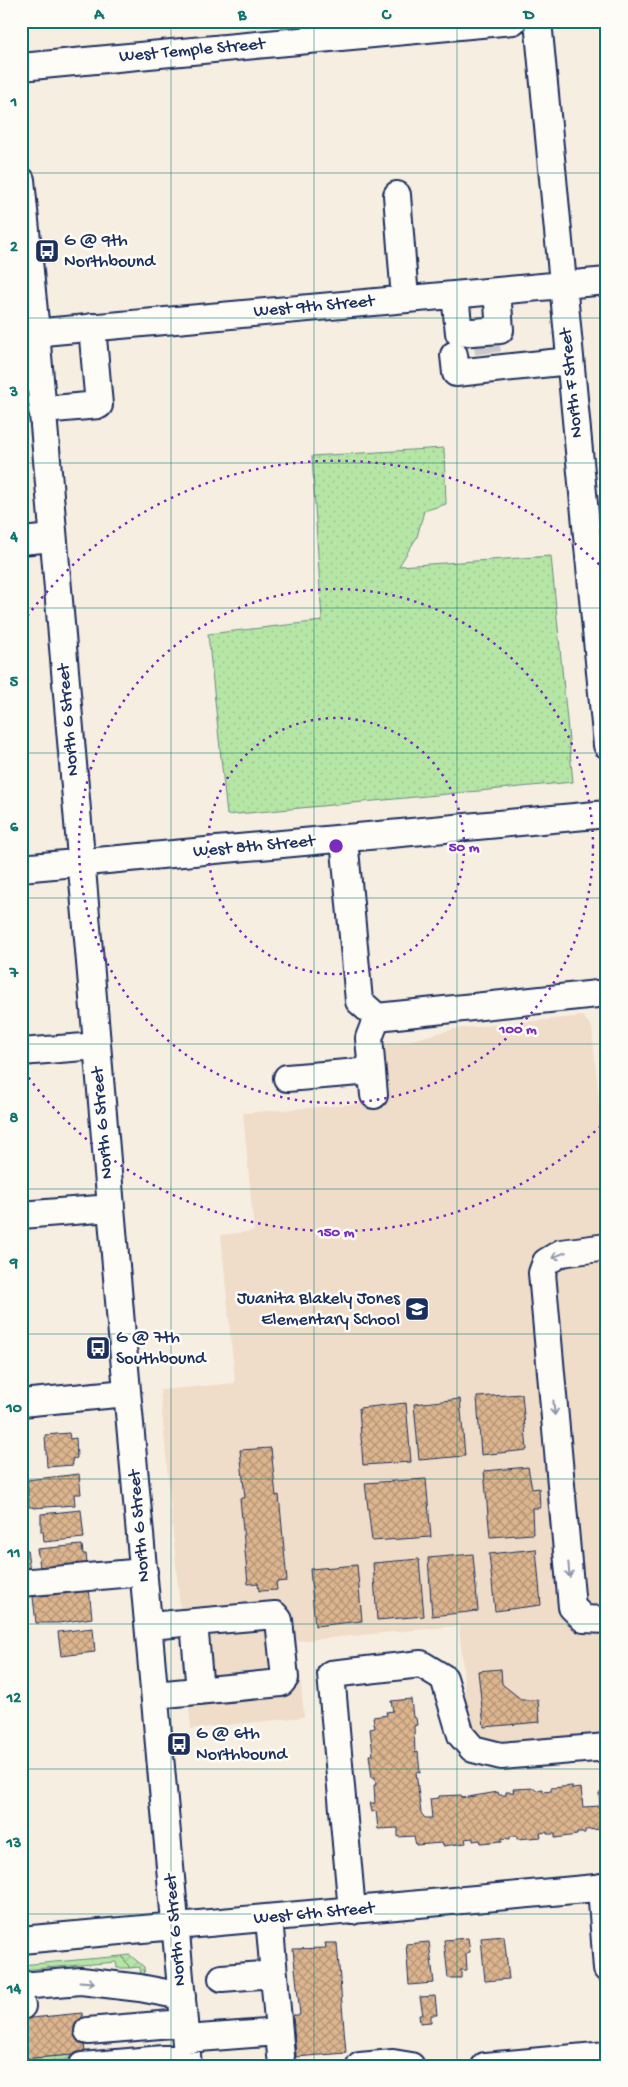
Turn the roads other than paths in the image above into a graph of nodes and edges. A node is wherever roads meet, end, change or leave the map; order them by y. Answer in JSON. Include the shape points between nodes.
{"nodes":[{"id":1,"x":513,"y":21,"type":"edge"},
{"id":2,"x":538,"y":21,"type":"edge"},
{"id":3,"x":21,"y":67,"type":"edge"},
{"id":4,"x":21,"y":180,"type":"edge"},
{"id":5,"x":397,"y":195,"type":"dead end"},
{"id":6,"x":607,"y":281,"type":"edge"},
{"id":7,"x":562,"y":285,"type":"junction"},
{"id":8,"x":497,"y":291,"type":"junction"},
{"id":9,"x":455,"y":295,"type":"junction"},
{"id":10,"x":406,"y":299,"type":"junction"},
{"id":11,"x":92,"y":327,"type":"junction"},
{"id":12,"x":29,"y":333,"type":"edge"},
{"id":13,"x":476,"y":347,"type":"junction"},
{"id":14,"x":570,"y":361,"type":"junction"},
{"id":15,"x":42,"y":410,"type":"junction"},
{"id":16,"x":53,"y":538,"type":"junction"},
{"id":17,"x":21,"y":541,"type":"edge"},
{"id":18,"x":598,"y":556,"type":"edge"},
{"id":19,"x":607,"y":745,"type":"edge"},
{"id":20,"x":607,"y":814,"type":"edge"},
{"id":21,"x":344,"y":839,"type":"junction"},
{"id":22,"x":82,"y":863,"type":"junction"},
{"id":23,"x":21,"y":868,"type":"edge"},
{"id":24,"x":607,"y":993,"type":"edge"},
{"id":25,"x":377,"y":1017,"type":"junction"},
{"id":26,"x":97,"y":1046,"type":"junction"},
{"id":27,"x":21,"y":1052,"type":"edge"},
{"id":28,"x":287,"y":1078,"type":"dead end"},
{"id":29,"x":111,"y":1208,"type":"junction"},
{"id":30,"x":21,"y":1215,"type":"edge"},
{"id":31,"x":607,"y":1247,"type":"edge"},
{"id":32,"x":127,"y":1393,"type":"junction"},
{"id":33,"x":21,"y":1403,"type":"edge"},
{"id":34,"x":144,"y":1572,"type":"junction"},
{"id":35,"x":21,"y":1583,"type":"edge"},
{"id":36,"x":607,"y":1620,"type":"edge"},
{"id":37,"x":194,"y":1622,"type":"junction"},
{"id":38,"x":149,"y":1626,"type":"junction"},
{"id":39,"x":200,"y":1691,"type":"junction"},
{"id":40,"x":155,"y":1695,"type":"junction"},
{"id":41,"x":607,"y":1747,"type":"edge"},
{"id":42,"x":604,"y":1887,"type":"edge"},
{"id":43,"x":352,"y":1911,"type":"junction"},
{"id":44,"x":269,"y":1918,"type":"junction"},
{"id":45,"x":175,"y":1926,"type":"junction"},
{"id":46,"x":21,"y":1940,"type":"edge"},
{"id":47,"x":607,"y":1969,"type":"edge"},
{"id":48,"x":274,"y":1974,"type":"junction"},
{"id":49,"x":222,"y":1978,"type":"dead end"},
{"id":50,"x":35,"y":1996,"type":"edge"},
{"id":51,"x":182,"y":1996,"type":"junction"},
{"id":52,"x":186,"y":2046,"type":"edge"},
{"id":53,"x":607,"y":2056,"type":"edge"},
{"id":54,"x":89,"y":2065,"type":"edge"},
{"id":55,"x":360,"y":2066,"type":"edge"},
{"id":56,"x":411,"y":2066,"type":"edge"},
{"id":57,"x":485,"y":2066,"type":"edge"}],
"edges":[{"from":1,"to":3,"type":"street","name":"West Temple Street"},
{"from":2,"to":7,"type":"street","name":"North F Street"},
{"from":4,"to":12,"type":"street","name":"North G Street"},
{"from":5,"to":10,"type":"street"},
{"from":6,"to":7,"type":"street","name":"West 9th Street"},
{"from":7,"to":8,"type":"street","name":"West 9th Street"},
{"from":7,"to":14,"type":"street","name":"North F Street"},
{"from":8,"to":9,"type":"street","name":"West 9th Street"},
{"from":8,"to":13,"type":"street"},
{"from":9,"to":10,"type":"street","name":"West 9th Street"},
{"from":9,"to":13,"type":"street"},
{"from":10,"to":11,"type":"street","name":"West 9th Street"},
{"from":11,"to":12,"type":"street","name":"West 9th Street"},
{"from":11,"to":15,"type":"street","via":[[99,405]]},
{"from":12,"to":15,"type":"street","name":"North G Street"},
{"from":13,"to":14,"type":"street"},
{"from":14,"to":18,"type":"street","name":"North F Street"},
{"from":15,"to":16,"type":"street","name":"North G Street"},
{"from":16,"to":17,"type":"street"},
{"from":16,"to":22,"type":"street","name":"North G Street"},
{"from":18,"to":19,"type":"street","name":"North F Street"},
{"from":20,"to":21,"type":"street","name":"West 8th Street"},
{"from":21,"to":22,"type":"street","name":"West 8th Street"},
{"from":21,"to":25,"type":"street","via":[[359,1002]]},
{"from":22,"to":23,"type":"street","name":"West 8th Street"},
{"from":22,"to":26,"type":"street","name":"North G Street"},
{"from":24,"to":25,"type":"street"},
{"from":25,"to":28,"type":"street","via":[[369,1038],[372,1083]]},
{"from":26,"to":27,"type":"street"},
{"from":26,"to":29,"type":"street","name":"North G Street"},
{"from":29,"to":30,"type":"street"},
{"from":29,"to":32,"type":"street","name":"North G Street"},
{"from":31,"to":36,"type":"street","one_way":true,"via":[[561,1253],[546,1262],[542,1273],[572,1606],[584,1620]]},
{"from":32,"to":33,"type":"street"},
{"from":32,"to":34,"type":"street","name":"North G Street"},
{"from":34,"to":35,"type":"street"},
{"from":34,"to":38,"type":"street","name":"North G Street"},
{"from":37,"to":38,"type":"street"},
{"from":37,"to":39,"type":"street"},
{"from":37,"to":39,"type":"street","via":[[275,1615],[279,1620],[285,1678],[281,1683]]},
{"from":38,"to":40,"type":"street","name":"North G Street"},
{"from":39,"to":40,"type":"street"},
{"from":40,"to":45,"type":"street","name":"North G Street"},
{"from":41,"to":43,"type":"street","via":[[501,1756],[473,1749],[462,1735],[444,1678],[421,1664],[331,1674]]},
{"from":42,"to":43,"type":"street","name":"West 6th Street"},
{"from":42,"to":47,"type":"street"},
{"from":43,"to":44,"type":"street","name":"West 6th Street"},
{"from":44,"to":45,"type":"street","name":"West 6th Street"},
{"from":44,"to":48,"type":"street"},
{"from":45,"to":46,"type":"street","name":"West 6th Street"},
{"from":45,"to":51,"type":"street","name":"North G Street"},
{"from":48,"to":49,"type":"street"},
{"from":48,"to":52,"type":"street","via":[[280,2044]]},
{"from":50,"to":51,"type":"street","one_way":true,"via":[[81,1981]]},
{"from":51,"to":52,"type":"street","name":"North G Street"},
{"from":52,"to":54,"type":"street"},
{"from":52,"to":54,"type":"street","via":[[90,2031]]},
{"from":53,"to":57,"type":"street"},
{"from":55,"to":56,"type":"street","via":[[393,2063]]}]}
